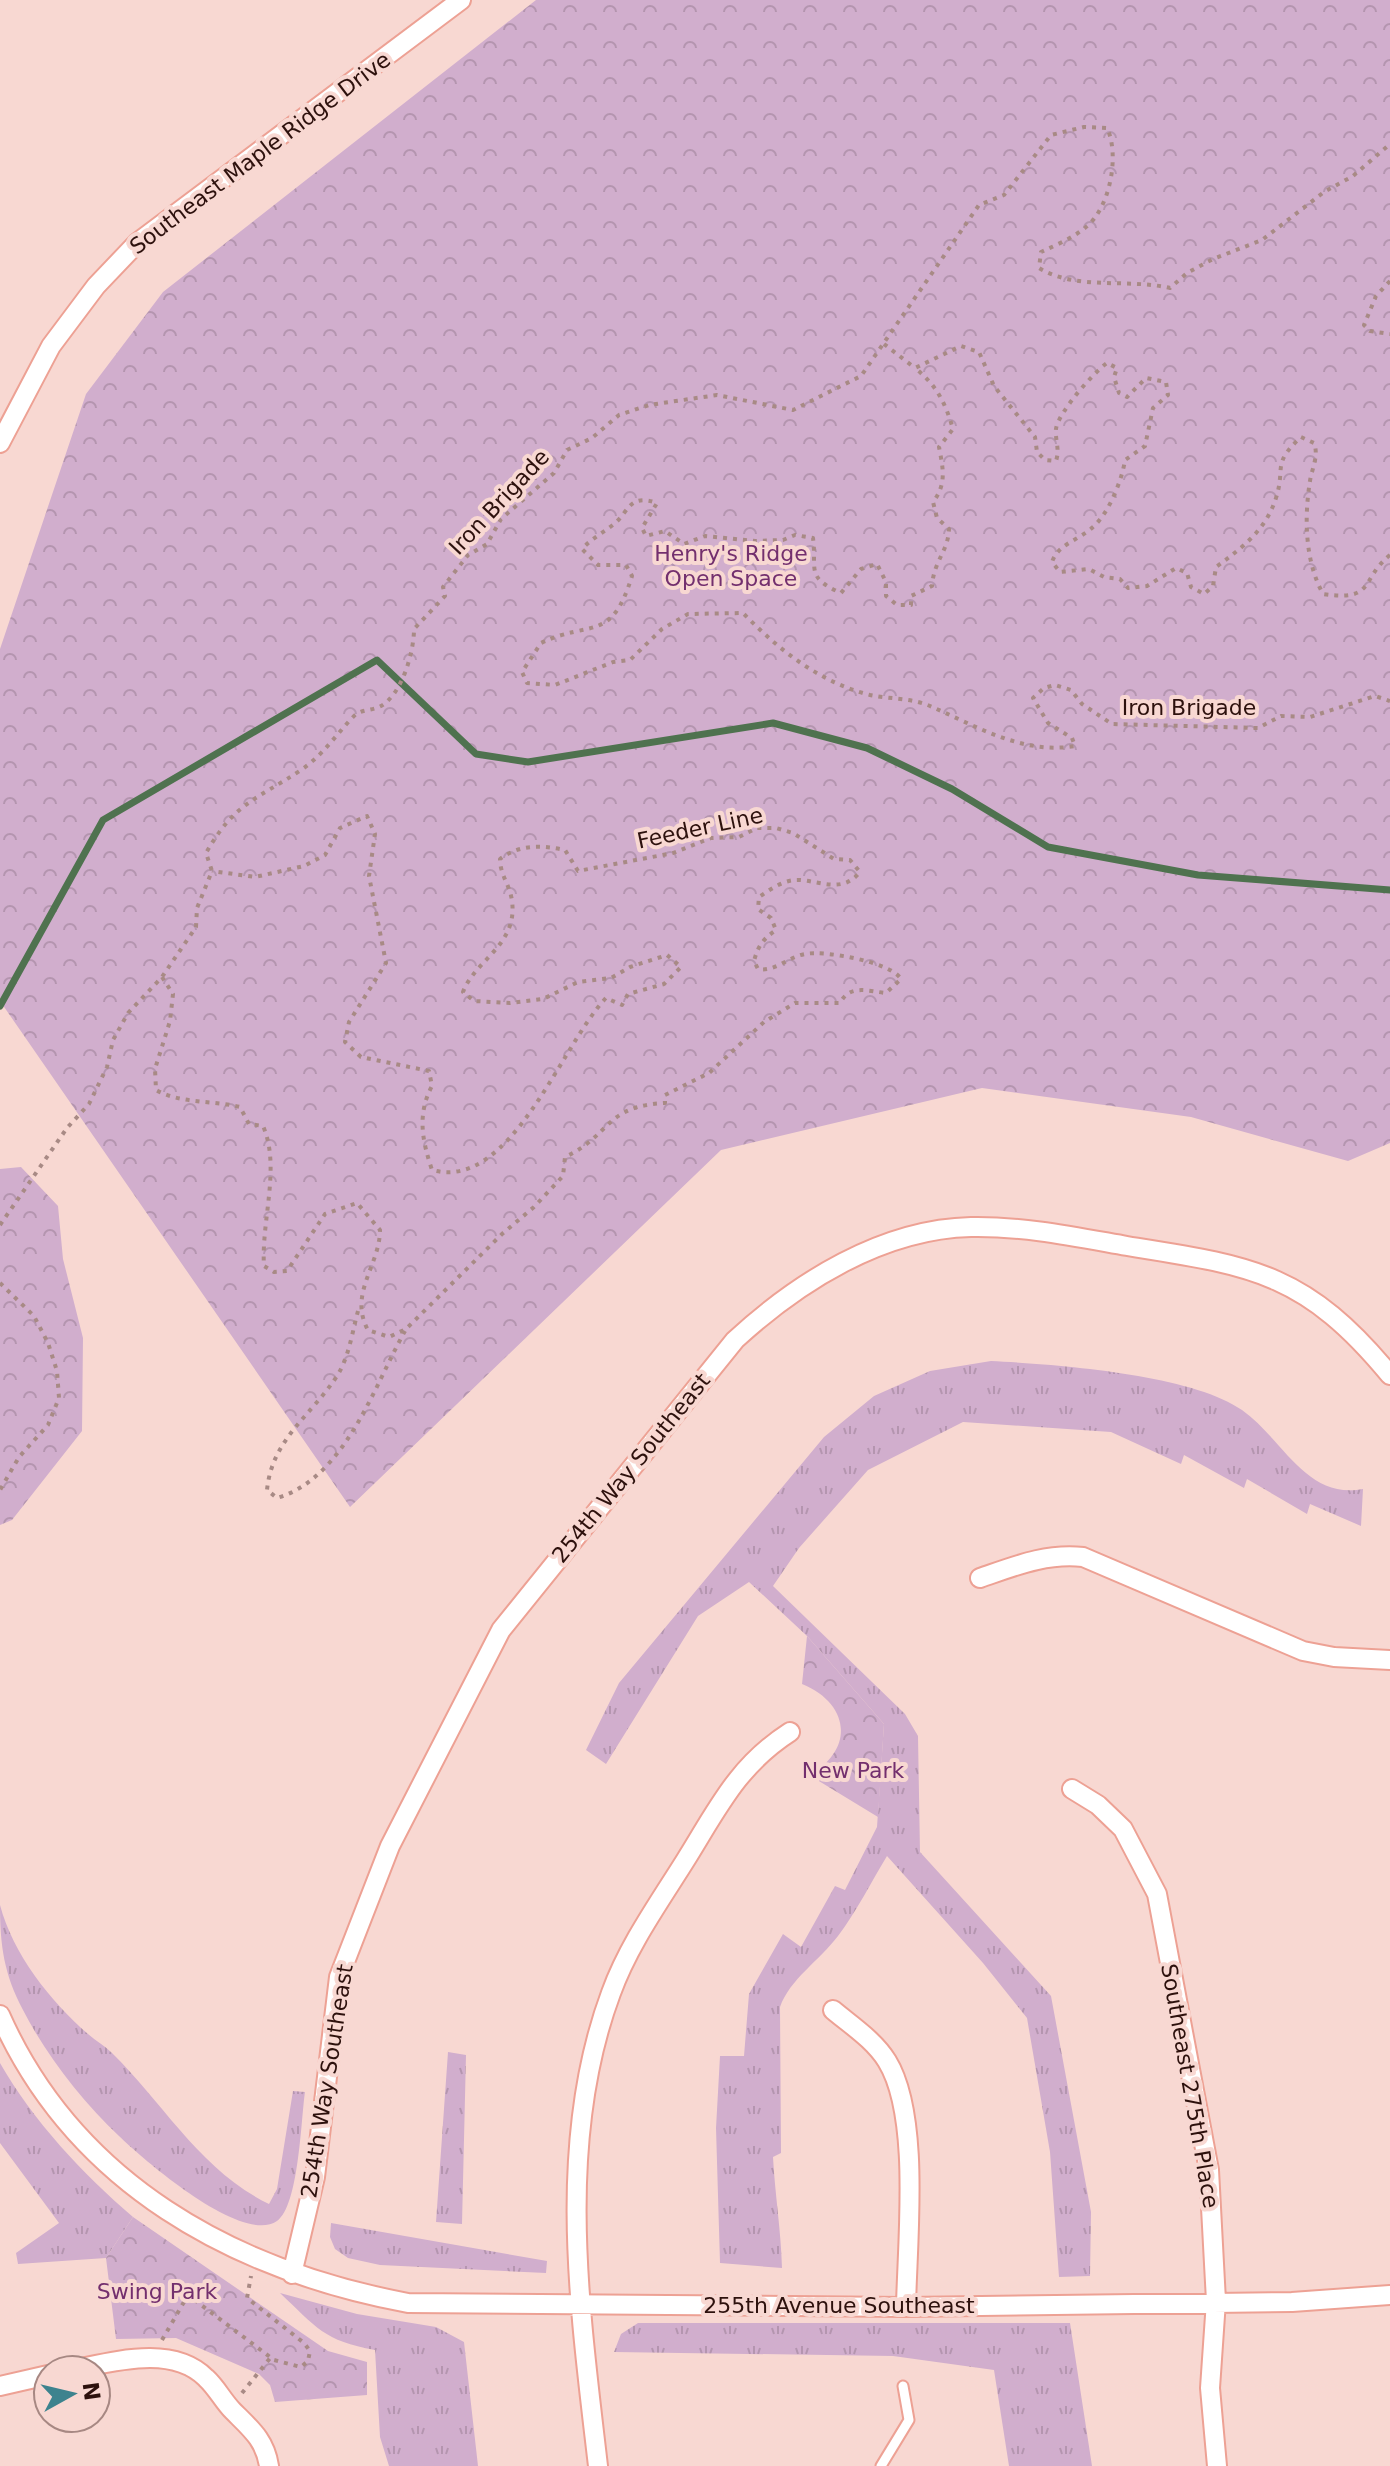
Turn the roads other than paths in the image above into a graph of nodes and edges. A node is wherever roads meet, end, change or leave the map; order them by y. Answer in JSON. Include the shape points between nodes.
{"nodes":[{"id":1,"x":461,"y":0,"type":"edge"},
{"id":2,"x":0,"y":443,"type":"edge"},
{"id":3,"x":1390,"y":1375,"type":"edge"},
{"id":4,"x":980,"y":1578,"type":"dead end"},
{"id":5,"x":1390,"y":1660,"type":"edge"},
{"id":6,"x":790,"y":1732,"type":"dead end"},
{"id":7,"x":1072,"y":1789,"type":"dead end"},
{"id":8,"x":833,"y":2010,"type":"dead end"},
{"id":9,"x":0,"y":2015,"type":"edge"},
{"id":10,"x":292,"y":2274,"type":"junction"},
{"id":11,"x":1390,"y":2295,"type":"edge"},
{"id":12,"x":1216,"y":2301,"type":"junction"},
{"id":13,"x":579,"y":2304,"type":"junction"},
{"id":14,"x":906,"y":2307,"type":"junction"},
{"id":15,"x":112,"y":2362,"type":"edge"},
{"id":16,"x":32,"y":2379,"type":"edge"},
{"id":17,"x":0,"y":2386,"type":"edge"},
{"id":18,"x":903,"y":2386,"type":"dead end"},
{"id":19,"x":269,"y":2466,"type":"edge"},
{"id":20,"x":598,"y":2466,"type":"edge"},
{"id":21,"x":881,"y":2466,"type":"edge"},
{"id":22,"x":1217,"y":2466,"type":"edge"}],
"edges":[{"from":1,"to":2,"type":"street","name":"Southeast Maple Ridge Drive","via":[[137,243],[51,346]]},
{"from":3,"to":10,"type":"street","name":"254th Way Southeast","via":[[1328,1311],[1261,1271],[1036,1231],[969,1227],[919,1235],[830,1269],[768,1310],[735,1340],[501,1630],[390,1846],[339,1977],[315,2177]]},
{"from":4,"to":5,"type":"street","via":[[1031,1560],[1083,1557],[1303,1651]]},
{"from":6,"to":13,"type":"street","via":[[742,1769],[642,1929],[612,1989],[582,2098]]},
{"from":7,"to":12,"type":"street","name":"Southeast 275th Place","via":[[1123,1829],[1157,1894],[1209,2170]]},
{"from":8,"to":14,"type":"street","via":[[888,2062],[898,2092],[908,2150]]},
{"from":9,"to":10,"type":"street","via":[[33,2080],[124,2181],[187,2226]]},
{"from":10,"to":13,"type":"street","name":"255th Avenue Southeast","via":[[408,2303]]},
{"from":11,"to":12,"type":"street","name":"255th Avenue Southeast","via":[[1348,2301]]},
{"from":12,"to":14,"type":"street","name":"255th Avenue Southeast"},
{"from":12,"to":22,"type":"street","name":"Southeast 275th Place","via":[[1210,2388]]},
{"from":13,"to":14,"type":"street","name":"255th Avenue Southeast"},
{"from":13,"to":20,"type":"street"},
{"from":15,"to":19,"type":"street","via":[[176,2360],[193,2367],[262,2439]]},
{"from":16,"to":17,"type":"street"},
{"from":18,"to":21,"type":"lane","via":[[909,2420]]}]}
